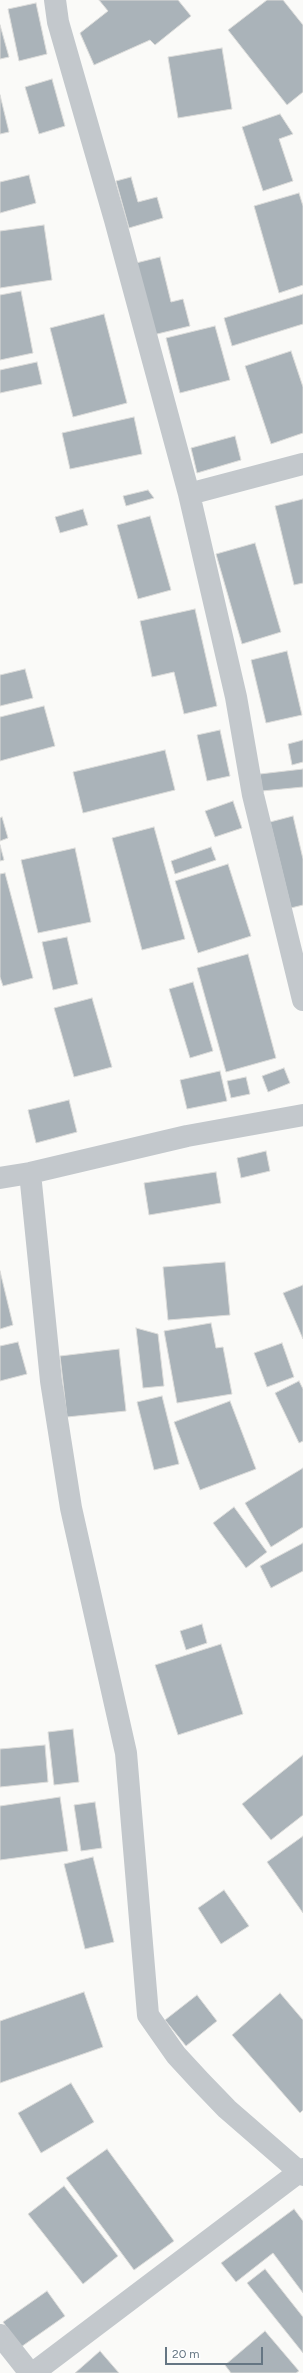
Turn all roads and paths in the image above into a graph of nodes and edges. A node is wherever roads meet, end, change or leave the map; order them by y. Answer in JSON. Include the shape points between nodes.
{"nodes":[{"id":1,"x":55,"y":0,"type":"edge"},
{"id":2,"x":303,"y":464,"type":"edge"},
{"id":3,"x":189,"y":494,"type":"junction"},
{"id":4,"x":303,"y":1000,"type":"edge"},
{"id":5,"x":303,"y":1115,"type":"edge"},
{"id":6,"x":30,"y":1173,"type":"junction"},
{"id":7,"x":0,"y":1178,"type":"edge"},
{"id":8,"x":302,"y":2172,"type":"edge"},
{"id":9,"x":0,"y":2335,"type":"edge"},
{"id":10,"x":30,"y":2373,"type":"edge"},
{"id":11,"x":33,"y":2373,"type":"edge"}],
"edges":[{"from":1,"to":3,"type":"street","via":[[58,22]]},
{"from":2,"to":3,"type":"street"},
{"from":3,"to":4,"type":"street","via":[[236,697],[253,795]]},
{"from":5,"to":6,"type":"street","via":[[188,1136]]},
{"from":6,"to":7,"type":"street"},
{"from":6,"to":8,"type":"street","via":[[51,1381],[71,1508],[126,1753],[148,2015],[176,2055],[221,2103]]},
{"from":8,"to":11,"type":"street"},
{"from":9,"to":10,"type":"street"}]}
